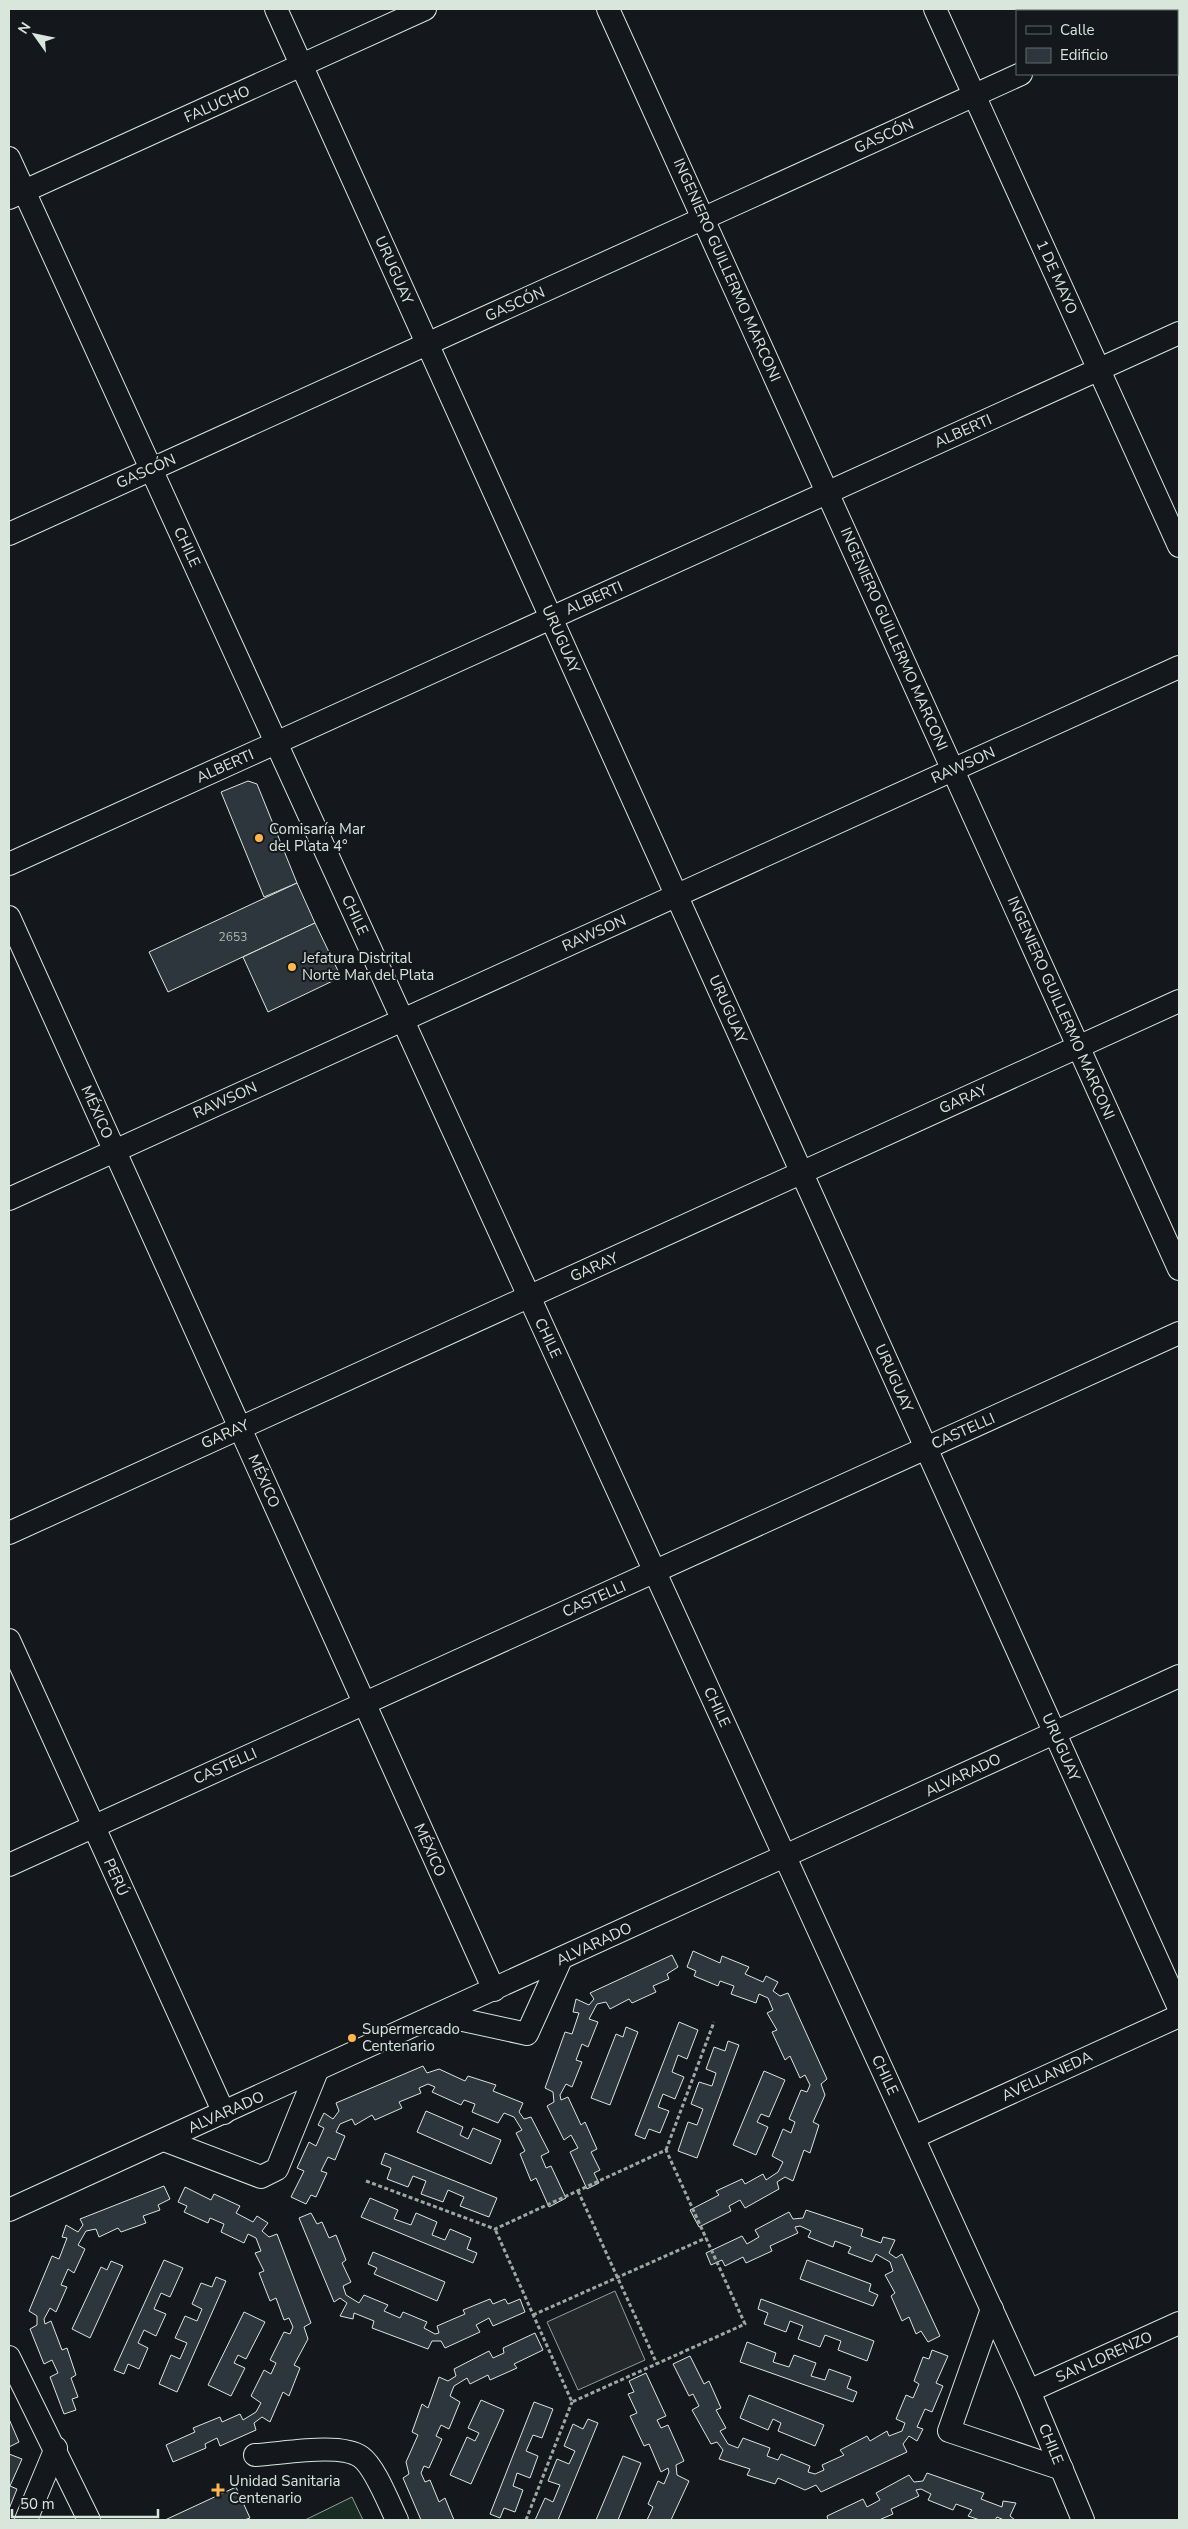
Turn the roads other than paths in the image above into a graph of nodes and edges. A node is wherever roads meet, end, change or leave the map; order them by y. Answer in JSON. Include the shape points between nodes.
{"nodes":[{"id":1,"x":276,"y":9,"type":"edge"},
{"id":2,"x":426,"y":9,"type":"edge"},
{"id":3,"x":608,"y":9,"type":"edge"},
{"id":4,"x":935,"y":9,"type":"edge"},
{"id":5,"x":301,"y":65,"type":"junction"},
{"id":6,"x":1019,"y":75,"type":"edge"},
{"id":7,"x":974,"y":95,"type":"junction"},
{"id":8,"x":9,"y":158,"type":"edge"},
{"id":9,"x":16,"y":195,"type":"edge"},
{"id":10,"x":703,"y":218,"type":"junction"},
{"id":11,"x":1179,"y":333,"type":"edge"},
{"id":12,"x":427,"y":344,"type":"junction"},
{"id":13,"x":1099,"y":369,"type":"junction"},
{"id":14,"x":151,"y":469,"type":"junction"},
{"id":15,"x":827,"y":492,"type":"junction"},
{"id":16,"x":9,"y":534,"type":"edge"},
{"id":17,"x":1179,"y":546,"type":"edge"},
{"id":18,"x":551,"y":618,"type":"junction"},
{"id":19,"x":1179,"y":667,"type":"edge"},
{"id":20,"x":276,"y":743,"type":"junction"},
{"id":21,"x":953,"y":770,"type":"junction"},
{"id":22,"x":9,"y":864,"type":"edge"},
{"id":23,"x":676,"y":895,"type":"junction"},
{"id":24,"x":9,"y":917,"type":"edge"},
{"id":25,"x":1179,"y":1001,"type":"edge"},
{"id":26,"x":403,"y":1020,"type":"junction"},
{"id":27,"x":1079,"y":1047,"type":"junction"},
{"id":28,"x":114,"y":1151,"type":"junction"},
{"id":29,"x":802,"y":1172,"type":"junction"},
{"id":30,"x":9,"y":1199,"type":"edge"},
{"id":31,"x":1179,"y":1269,"type":"edge"},
{"id":32,"x":529,"y":1296,"type":"junction"},
{"id":33,"x":1179,"y":1333,"type":"edge"},
{"id":34,"x":240,"y":1428,"type":"junction"},
{"id":35,"x":926,"y":1448,"type":"junction"},
{"id":36,"x":9,"y":1533,"type":"edge"},
{"id":37,"x":655,"y":1571,"type":"junction"},
{"id":38,"x":9,"y":1640,"type":"edge"},
{"id":39,"x":1179,"y":1676,"type":"edge"},
{"id":40,"x":364,"y":1703,"type":"junction"},
{"id":41,"x":1055,"y":1733,"type":"junction"},
{"id":42,"x":93,"y":1826,"type":"junction"},
{"id":43,"x":785,"y":1856,"type":"junction"},
{"id":44,"x":9,"y":1865,"type":"edge"},
{"id":45,"x":561,"y":1959,"type":"junction"},
{"id":46,"x":494,"y":1990,"type":"junction"},
{"id":47,"x":1179,"y":2008,"type":"edge"},
{"id":48,"x":440,"y":2014,"type":"junction"},
{"id":49,"x":1179,"y":2016,"type":"edge"},
{"id":50,"x":317,"y":2071,"type":"junction"},
{"id":51,"x":224,"y":2113,"type":"junction"},
{"id":52,"x":914,"y":2137,"type":"junction"},
{"id":53,"x":164,"y":2140,"type":"junction"},
{"id":54,"x":9,"y":2210,"type":"edge"},
{"id":55,"x":992,"y":2309,"type":"junction"},
{"id":56,"x":1179,"y":2323,"type":"edge"},
{"id":57,"x":9,"y":2357,"type":"edge"},
{"id":58,"x":1029,"y":2390,"type":"junction"},
{"id":59,"x":56,"y":2448,"type":"junction"},
{"id":60,"x":255,"y":2456,"type":"dead end"},
{"id":61,"x":1062,"y":2469,"type":"junction"},
{"id":62,"x":26,"y":2520,"type":"edge"},
{"id":63,"x":89,"y":2520,"type":"edge"},
{"id":64,"x":397,"y":2520,"type":"edge"},
{"id":65,"x":1082,"y":2520,"type":"edge"}],
"edges":[{"from":1,"to":5,"type":"street","name":"URUGUAY"},
{"from":2,"to":5,"type":"street","name":"FALUCHO"},
{"from":3,"to":10,"type":"street","name":"INGENIERO GUILLERMO MARCONI"},
{"from":4,"to":7,"type":"street","name":"1 DE MAYO"},
{"from":5,"to":9,"type":"street","name":"FALUCHO"},
{"from":5,"to":12,"type":"street","name":"URUGUAY"},
{"from":6,"to":7,"type":"street","name":"GASCÓN"},
{"from":7,"to":10,"type":"street","name":"GASCÓN"},
{"from":7,"to":13,"type":"street","name":"1 DE MAYO"},
{"from":8,"to":9,"type":"street","name":"CHILE"},
{"from":9,"to":14,"type":"street","name":"CHILE"},
{"from":10,"to":12,"type":"street","name":"GASCÓN"},
{"from":10,"to":15,"type":"street","name":"INGENIERO GUILLERMO MARCONI"},
{"from":11,"to":13,"type":"street","name":"ALBERTI"},
{"from":12,"to":14,"type":"street","name":"GASCÓN"},
{"from":12,"to":18,"type":"street","name":"URUGUAY"},
{"from":13,"to":15,"type":"street","name":"ALBERTI"},
{"from":13,"to":17,"type":"street","name":"1 DE MAYO"},
{"from":14,"to":16,"type":"street","name":"GASCÓN"},
{"from":14,"to":20,"type":"street","name":"CHILE"},
{"from":15,"to":18,"type":"street","name":"ALBERTI"},
{"from":15,"to":21,"type":"street","name":"INGENIERO GUILLERMO MARCONI"},
{"from":18,"to":20,"type":"street","name":"ALBERTI"},
{"from":18,"to":23,"type":"street","name":"URUGUAY"},
{"from":19,"to":21,"type":"street","name":"RAWSON"},
{"from":20,"to":22,"type":"street","name":"ALBERTI"},
{"from":20,"to":26,"type":"street","name":"CHILE"},
{"from":21,"to":23,"type":"street","name":"RAWSON"},
{"from":21,"to":27,"type":"street","name":"INGENIERO GUILLERMO MARCONI"},
{"from":23,"to":26,"type":"street","name":"RAWSON"},
{"from":23,"to":29,"type":"street","name":"URUGUAY"},
{"from":24,"to":28,"type":"street","name":"MÉXICO"},
{"from":25,"to":27,"type":"street","name":"GARAY"},
{"from":26,"to":28,"type":"street","name":"RAWSON"},
{"from":26,"to":32,"type":"street","name":"CHILE"},
{"from":27,"to":29,"type":"street","name":"GARAY"},
{"from":27,"to":31,"type":"street","name":"INGENIERO GUILLERMO MARCONI"},
{"from":28,"to":30,"type":"street","name":"RAWSON"},
{"from":28,"to":34,"type":"street","name":"MÉXICO"},
{"from":29,"to":32,"type":"street","name":"GARAY"},
{"from":29,"to":35,"type":"street","name":"URUGUAY"},
{"from":32,"to":34,"type":"street","name":"GARAY"},
{"from":32,"to":37,"type":"street","name":"CHILE"},
{"from":33,"to":35,"type":"street","name":"CASTELLI"},
{"from":34,"to":36,"type":"street","name":"GARAY"},
{"from":34,"to":40,"type":"street","name":"MÉXICO"},
{"from":35,"to":37,"type":"street","name":"CASTELLI"},
{"from":35,"to":41,"type":"street","name":"URUGUAY"},
{"from":37,"to":40,"type":"street","name":"CASTELLI"},
{"from":37,"to":43,"type":"street","name":"CHILE"},
{"from":38,"to":42,"type":"street","name":"PERÚ"},
{"from":39,"to":41,"type":"street","name":"ALVARADO"},
{"from":40,"to":42,"type":"street","name":"CASTELLI"},
{"from":40,"to":46,"type":"street","name":"MÉXICO"},
{"from":41,"to":43,"type":"street","name":"ALVARADO"},
{"from":41,"to":47,"type":"street","name":"URUGUAY"},
{"from":42,"to":44,"type":"street","name":"CASTELLI"},
{"from":42,"to":51,"type":"street","name":"PERÚ"},
{"from":43,"to":45,"type":"street","name":"ALVARADO"},
{"from":43,"to":52,"type":"street","name":"CHILE"},
{"from":45,"to":46,"type":"street","name":"ALVARADO"},
{"from":45,"to":48,"type":"street","via":[[526,2034]]},
{"from":46,"to":48,"type":"street","name":"ALVARADO"},
{"from":48,"to":50,"type":"street","name":"ALVARADO"},
{"from":49,"to":52,"type":"street","name":"AVELLANEDA"},
{"from":50,"to":51,"type":"street","name":"ALVARADO"},
{"from":50,"to":53,"type":"street","via":[[277,2169],[261,2176]]},
{"from":51,"to":53,"type":"street","name":"ALVARADO"},
{"from":52,"to":55,"type":"street","name":"CHILE"},
{"from":53,"to":54,"type":"street","name":"ALVARADO"},
{"from":55,"to":58,"type":"street","name":"CHILE"},
{"from":55,"to":61,"type":"street","via":[[949,2431]]},
{"from":56,"to":58,"type":"street","name":"SAN LORENZO"},
{"from":57,"to":59,"type":"street"},
{"from":58,"to":61,"type":"street","name":"CHILE"},
{"from":59,"to":62,"type":"street"},
{"from":59,"to":63,"type":"street"},
{"from":60,"to":64,"type":"street","via":[[349,2451],[362,2457]]},
{"from":61,"to":65,"type":"street","name":"CHILE"}]}
